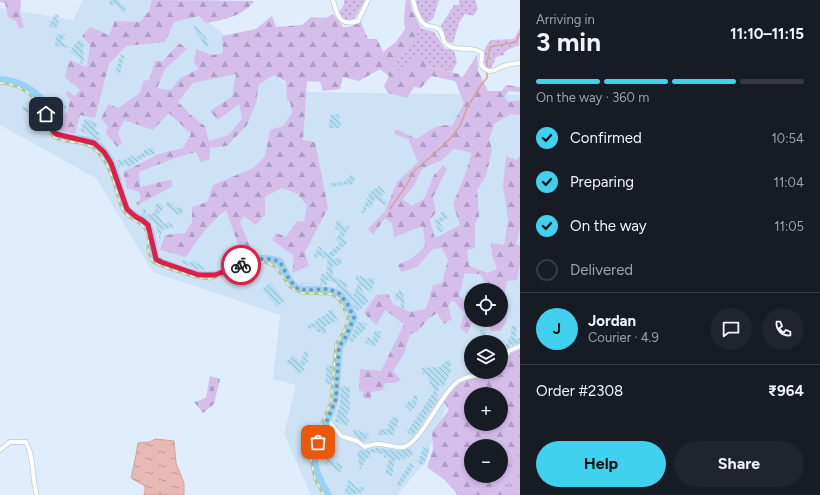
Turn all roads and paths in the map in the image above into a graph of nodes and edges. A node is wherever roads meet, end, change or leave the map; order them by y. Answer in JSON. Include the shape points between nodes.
{"nodes":[{"id":1,"x":332,"y":0,"type":"edge"},
{"id":2,"x":368,"y":0,"type":"edge"},
{"id":3,"x":413,"y":0,"type":"edge"},
{"id":4,"x":520,"y":63,"type":"edge"},
{"id":5,"x":0,"y":80,"type":"edge"},
{"id":6,"x":520,"y":346,"type":"edge"},
{"id":7,"x":508,"y":352,"type":"edge"},
{"id":8,"x":464,"y":378,"type":"edge"},
{"id":9,"x":328,"y":419,"type":"junction"},
{"id":10,"x":0,"y":450,"type":"edge"},
{"id":11,"x":36,"y":495,"type":"edge"},
{"id":12,"x":328,"y":495,"type":"edge"}],
"edges":[{"from":1,"to":2,"type":"street","via":[[336,12],[349,24],[358,21]]},
{"from":3,"to":4,"type":"street","via":[[423,23],[437,28],[446,44],[455,48],[478,50],[482,53],[481,65],[488,71]]},
{"from":5,"to":9,"type":"highway","via":[[8,80],[30,90],[42,101],[49,127],[56,134],[94,143],[104,152],[127,209],[148,225],[156,259],[199,275],[215,275],[252,260],[270,258],[280,262],[296,288],[329,289],[340,294],[354,318],[339,347],[336,399]]},
{"from":6,"to":7,"type":"street"},
{"from":8,"to":9,"type":"street","via":[[448,390],[413,442],[404,447],[376,444],[365,447],[357,441],[341,436]]},
{"from":9,"to":12,"type":"highway","via":[[314,456],[314,464]]},
{"from":10,"to":11,"type":"street","via":[[10,442],[26,442],[33,463]]}]}
